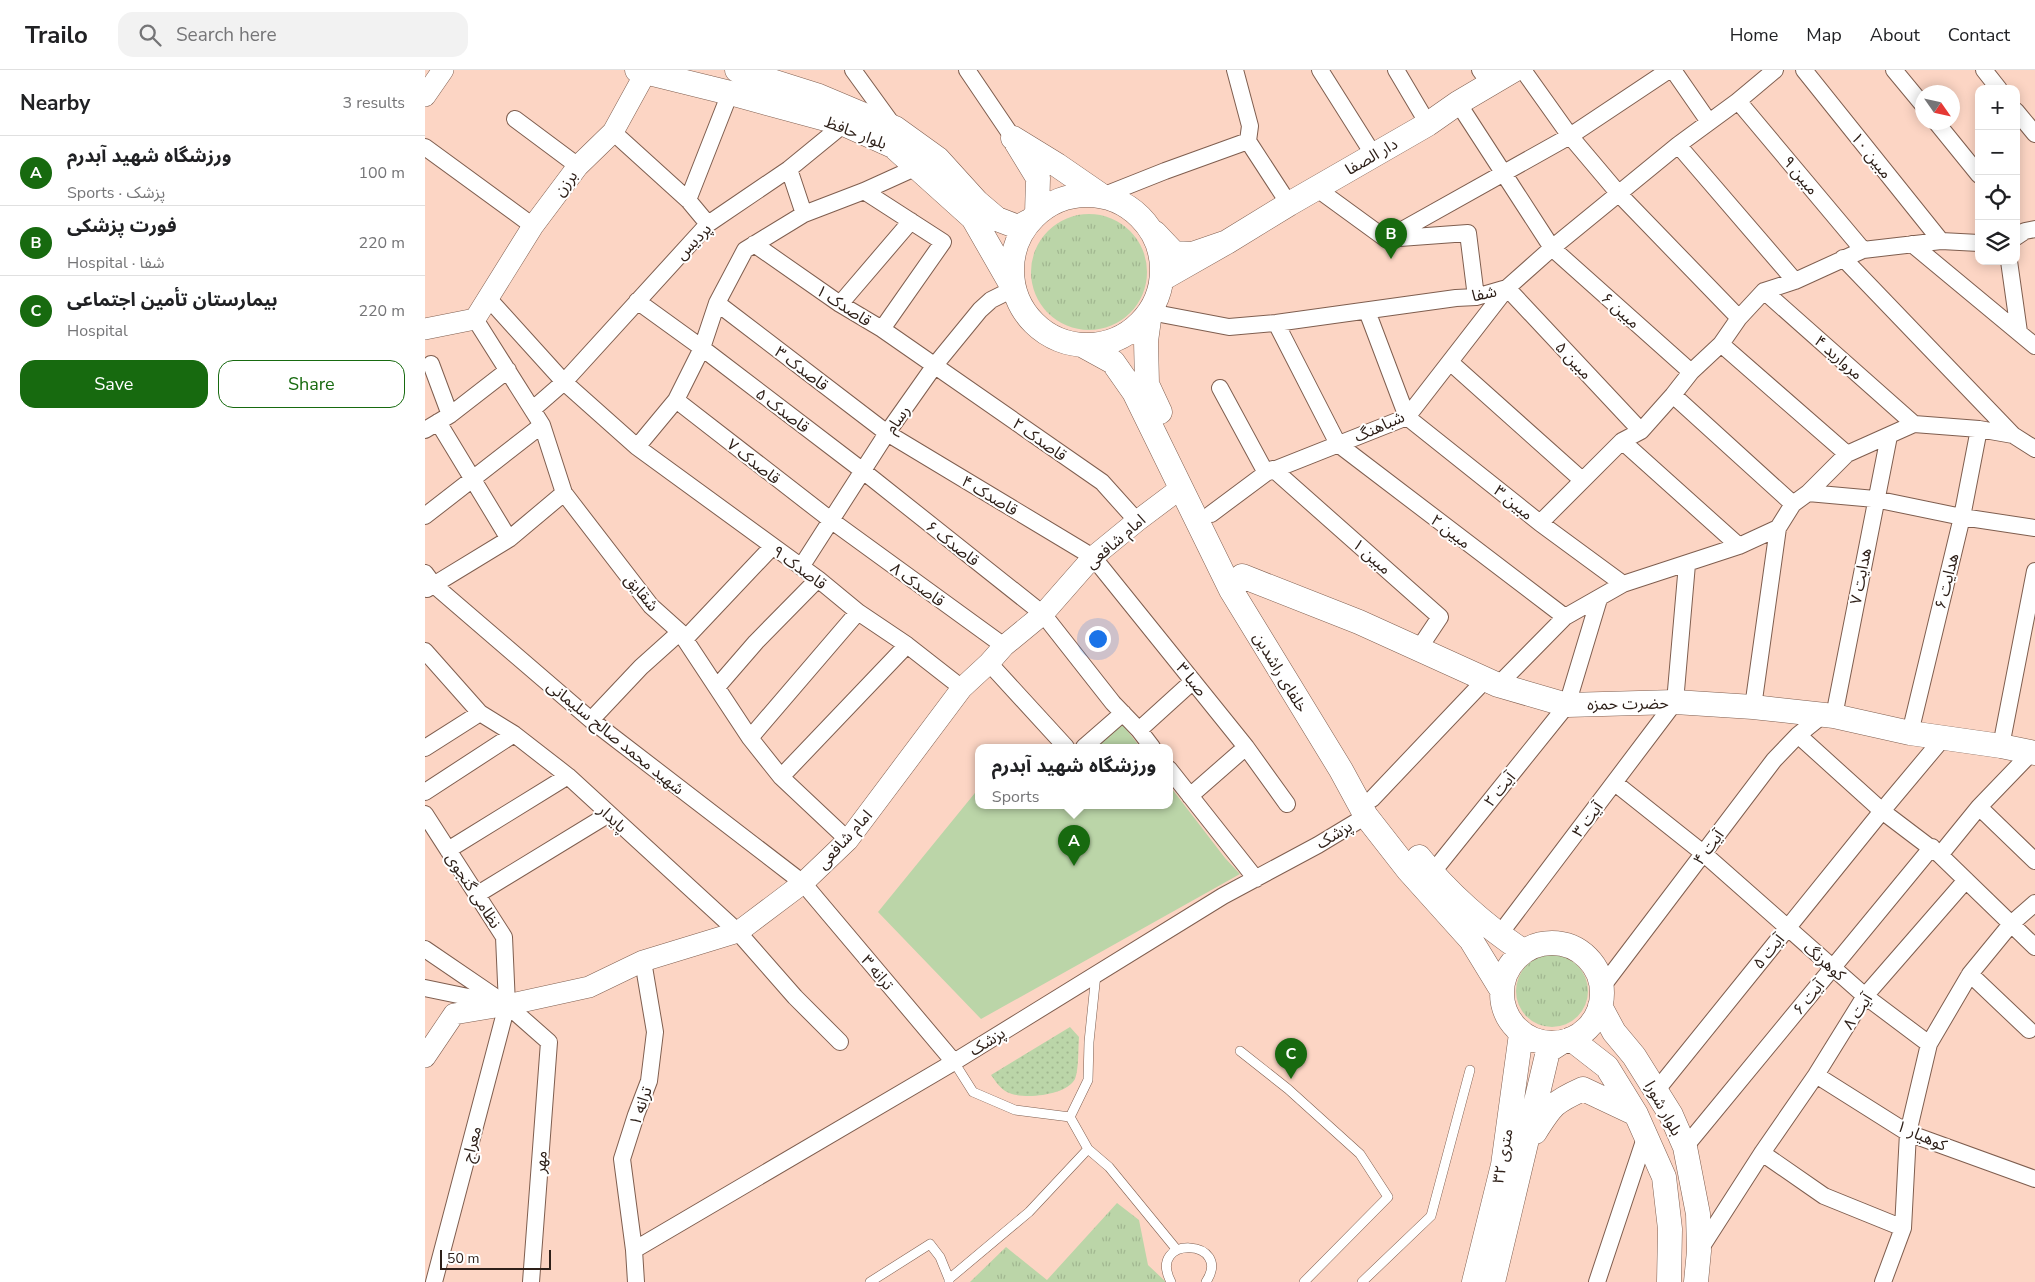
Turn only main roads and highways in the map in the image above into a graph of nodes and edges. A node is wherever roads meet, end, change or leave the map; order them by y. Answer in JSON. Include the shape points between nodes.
{"nodes":[{"id":1,"x":737,"y":70,"type":"edge"},
{"id":2,"x":1514,"y":70,"type":"edge"},
{"id":3,"x":641,"y":71,"type":"edge"},
{"id":4,"x":770,"y":75,"type":"edge"},
{"id":5,"x":1485,"y":78,"type":"edge"},
{"id":6,"x":1038,"y":178,"type":"junction"},
{"id":7,"x":1102,"y":196,"type":"junction"},
{"id":8,"x":1034,"y":217,"type":"junction"},
{"id":9,"x":997,"y":219,"type":"junction"},
{"id":10,"x":1151,"y":230,"type":"junction"},
{"id":11,"x":1227,"y":242,"type":"junction"},
{"id":12,"x":1162,"y":279,"type":"junction"},
{"id":13,"x":1013,"y":288,"type":"junction"},
{"id":14,"x":1150,"y":312,"type":"junction"},
{"id":15,"x":1082,"y":346,"type":"junction"},
{"id":16,"x":1242,"y":576,"type":"junction"},
{"id":17,"x":2033,"y":752,"type":"edge"},
{"id":18,"x":1369,"y":808,"type":"junction"},
{"id":19,"x":1523,"y":951,"type":"junction"},
{"id":20,"x":1501,"y":989,"type":"junction"},
{"id":21,"x":1601,"y":997,"type":"junction"},
{"id":22,"x":1517,"y":1029,"type":"junction"},
{"id":23,"x":1567,"y":1041,"type":"junction"},
{"id":24,"x":1636,"y":1114,"type":"junction"},
{"id":25,"x":1523,"y":1150,"type":"junction"},
{"id":26,"x":1474,"y":1282,"type":"edge"},
{"id":27,"x":1493,"y":1282,"type":"edge"},
{"id":28,"x":1669,"y":1282,"type":"edge"},
{"id":29,"x":1696,"y":1282,"type":"edge"}],
"edges":[{"from":1,"to":4,"type":"main road","name":"بلوار حافظ"},
{"from":2,"to":5,"type":"main road","name":"دار الصفا"},
{"from":3,"to":13,"type":"main road","name":"بلوار حافظ","via":[[844,124],[893,146],[973,218]]},
{"from":4,"to":9,"type":"main road","name":"بلوار حافظ","via":[[895,128],[938,159]]},
{"from":5,"to":11,"type":"main road","name":"دار الصفا","via":[[1428,124]]},
{"from":6,"to":7,"type":"main road","via":[[1013,138]]},
{"from":6,"to":8,"type":"main road"},
{"from":6,"to":9,"type":"main road","via":[[1031,202],[1012,218]]},
{"from":7,"to":8,"type":"main road","via":[[1065,198],[1050,204]]},
{"from":7,"to":10,"type":"main road","via":[[1128,206]]},
{"from":8,"to":9,"type":"main road","name":"بلوار حافظ","via":[[1018,227]]},
{"from":8,"to":13,"type":"main road","via":[[1015,248]]},
{"from":10,"to":11,"type":"main road","via":[[1174,253],[1192,254]]},
{"from":10,"to":12,"type":"main road","via":[[1161,253]]},
{"from":11,"to":12,"type":"main road"},
{"from":12,"to":14,"type":"main road"},
{"from":13,"to":15,"type":"main road","via":[[1026,314],[1040,329],[1056,339]]},
{"from":14,"to":15,"type":"main road","via":[[1128,334],[1098,345]]},
{"from":14,"to":16,"type":"main road","name":"خلفای راشدین","via":[[1146,341],[1147,384]]},
{"from":15,"to":18,"type":"main road","name":"خلفای راشدین","via":[[1113,362],[1134,392],[1231,590],[1341,770]]},
{"from":16,"to":17,"type":"main road","name":"حضرت حمزه","via":[[1359,622],[1492,682],[1567,704],[1675,702],[1753,707],[1828,716],[1909,733]]},
{"from":16,"to":18,"type":"main road","name":"خلفای راشدین"},
{"from":18,"to":19,"type":"main road","name":"خلفای راشدین","via":[[1432,873],[1499,935]]},
{"from":18,"to":20,"type":"main road","name":"خلفای راشدین","via":[[1409,871],[1471,940]]},
{"from":19,"to":20,"type":"main road","via":[[1510,964]]},
{"from":19,"to":21,"type":"main road","via":[[1547,942],[1563,943],[1577,949],[1590,959],[1598,972]]},
{"from":20,"to":22,"type":"main road","via":[[1505,1011]]},
{"from":21,"to":23,"type":"main road","via":[[1594,1020],[1584,1031]]},
{"from":21,"to":29,"type":"main road","name":"بلوار شورا","via":[[1614,1032],[1671,1116],[1685,1148],[1698,1214]]},
{"from":22,"to":23,"type":"main road","via":[[1546,1043]]},
{"from":22,"to":26,"type":"main road","name":"۳۲ متری","via":[[1521,1034],[1503,1165]]},
{"from":23,"to":24,"type":"main road","name":"بلوار شورا","via":[[1607,1067]]},
{"from":23,"to":25,"type":"main road","name":"۳۲ متری","via":[[1548,1051]]},
{"from":24,"to":25,"type":"main road","via":[[1583,1089],[1551,1107]]},
{"from":24,"to":28,"type":"main road","name":"بلوار شورا","via":[[1664,1176],[1670,1229]]},
{"from":25,"to":27,"type":"main road","name":"۳۲ متری"}]}
